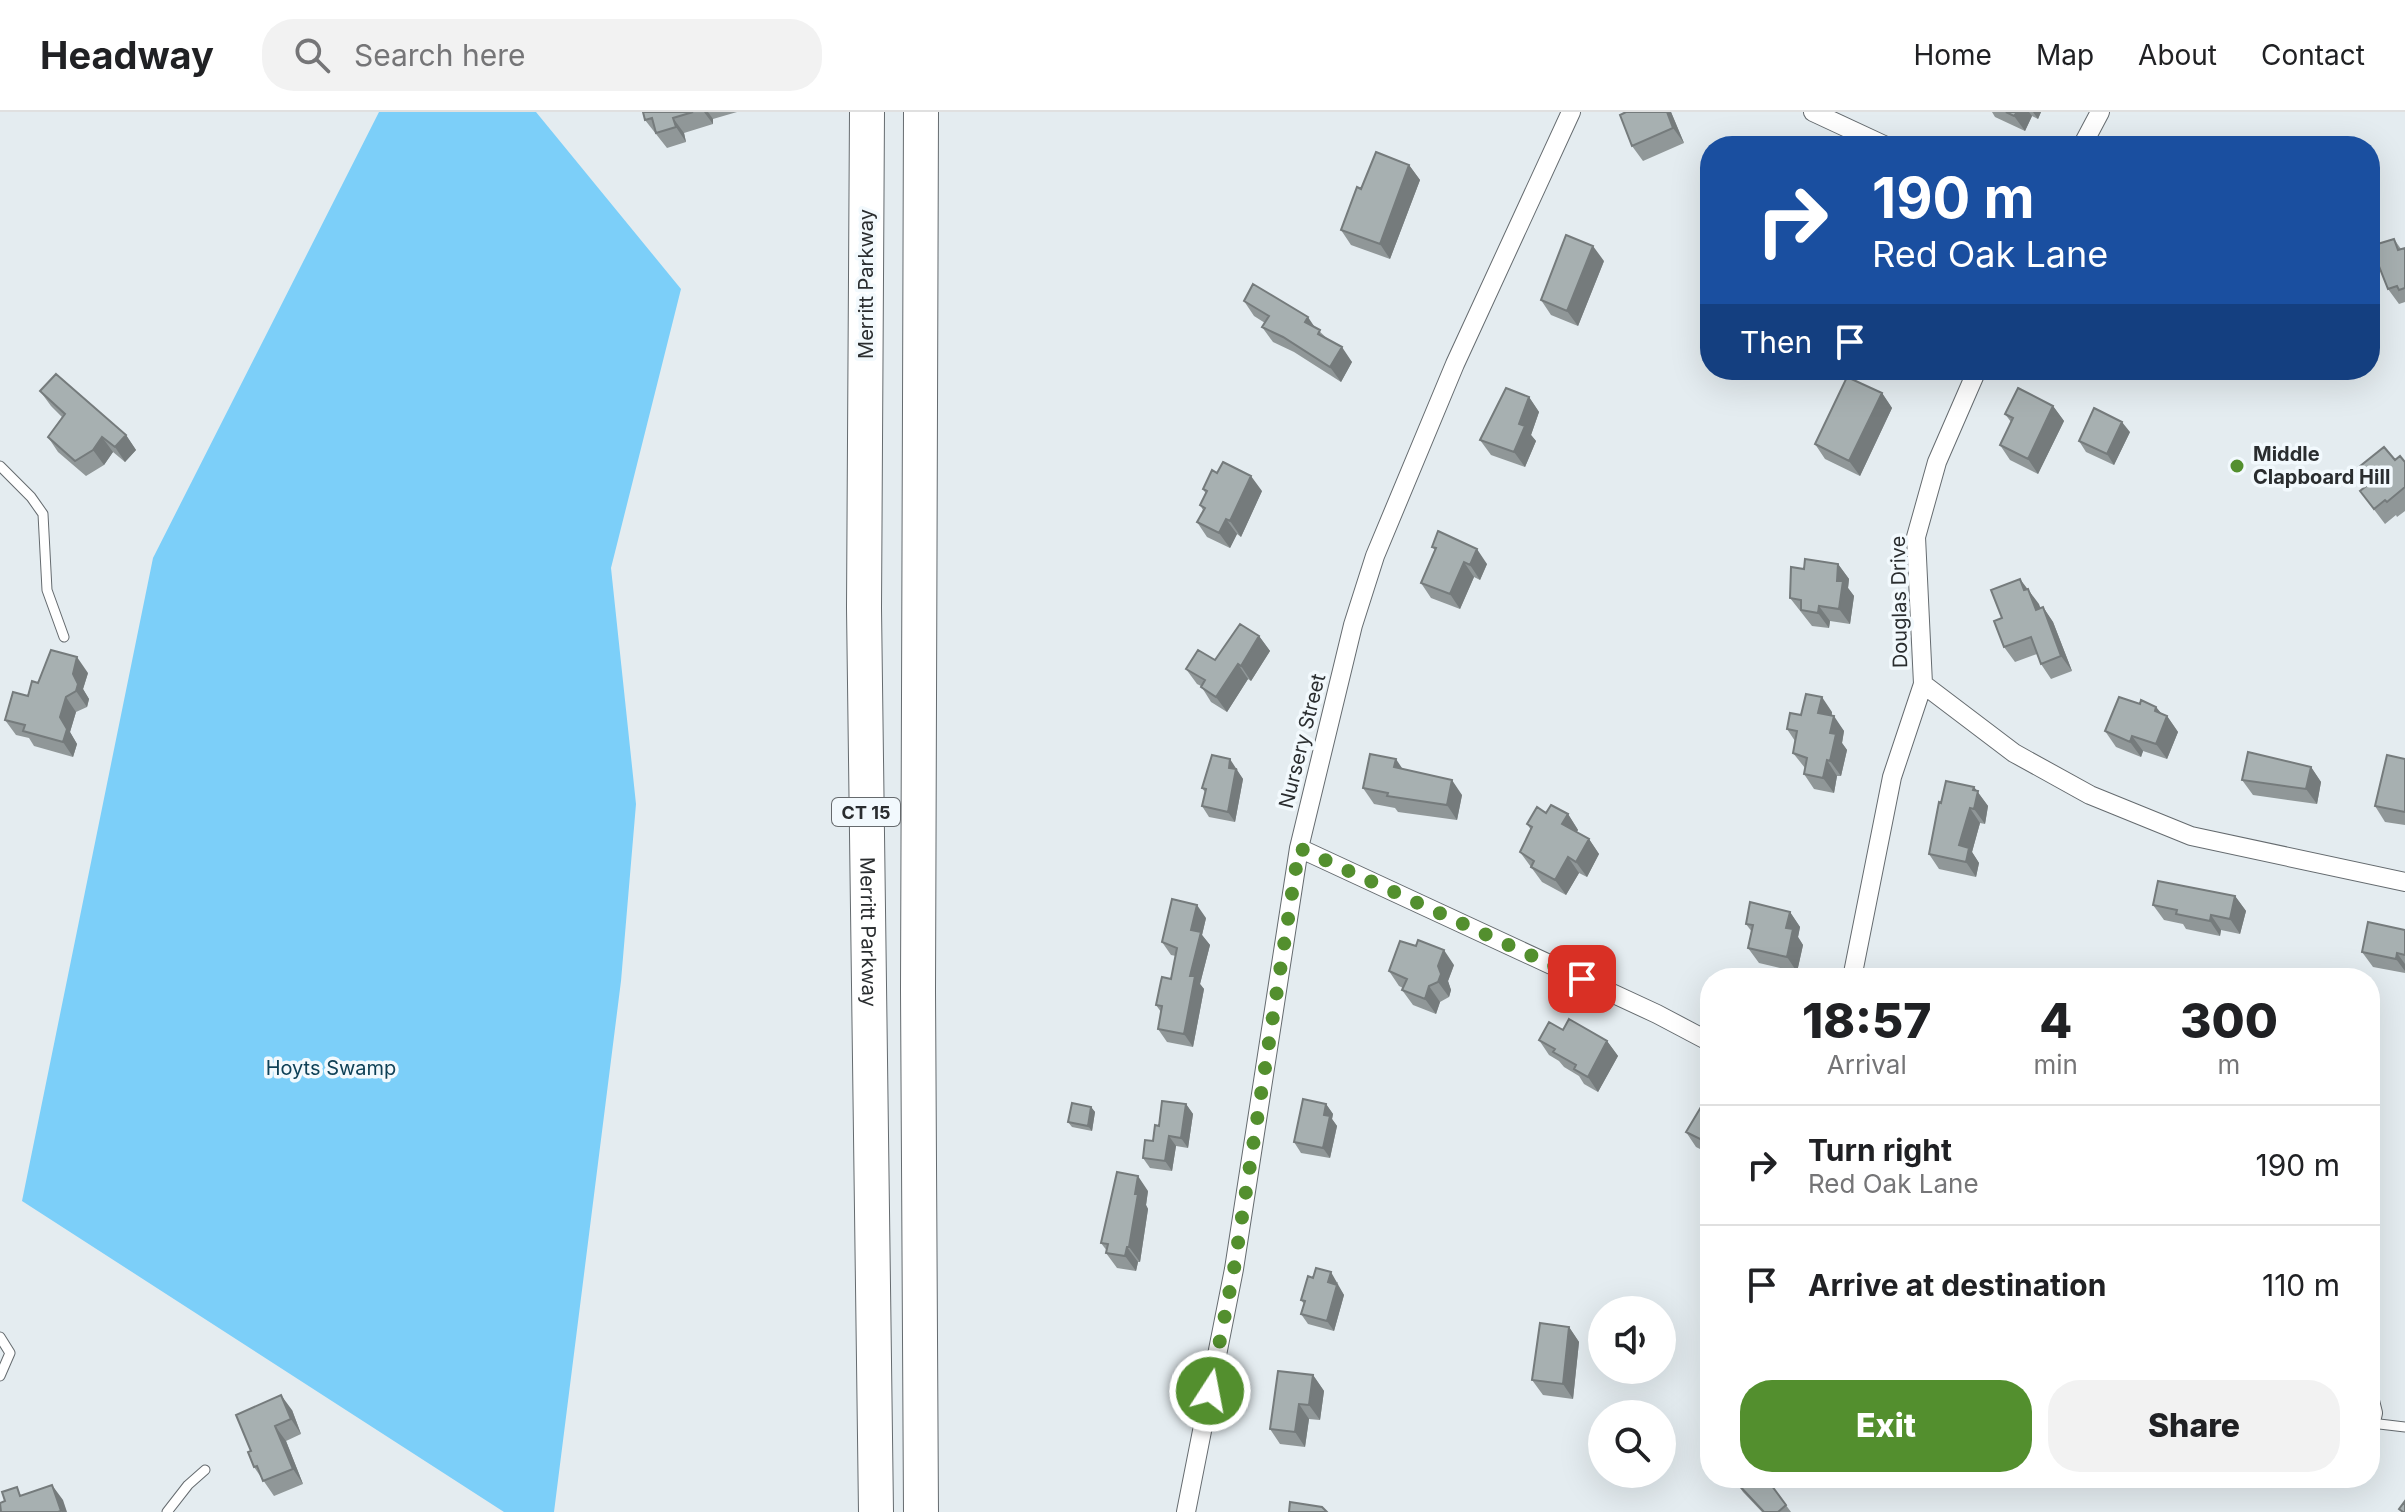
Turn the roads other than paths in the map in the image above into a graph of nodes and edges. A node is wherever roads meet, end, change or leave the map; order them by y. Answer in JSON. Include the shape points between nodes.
{"nodes":[{"id":1,"x":867,"y":112,"type":"edge"},
{"id":2,"x":921,"y":112,"type":"edge"},
{"id":3,"x":1571,"y":112,"type":"edge"},
{"id":4,"x":1813,"y":112,"type":"edge"},
{"id":5,"x":2100,"y":112,"type":"edge"},
{"id":6,"x":1865,"y":136,"type":"edge"},
{"id":7,"x":2087,"y":136,"type":"edge"},
{"id":8,"x":1973,"y":380,"type":"edge"},
{"id":9,"x":0,"y":466,"type":"edge"},
{"id":10,"x":64,"y":637,"type":"dead end"},
{"id":11,"x":1923,"y":684,"type":"junction"},
{"id":12,"x":1299,"y":848,"type":"junction"},
{"id":13,"x":2405,"y":882,"type":"edge"},
{"id":14,"x":1854,"y":968,"type":"edge"},
{"id":15,"x":1700,"y":1037,"type":"edge"},
{"id":16,"x":0,"y":1337,"type":"edge"},
{"id":17,"x":0,"y":1376,"type":"edge"},
{"id":18,"x":2380,"y":1426,"type":"edge"},
{"id":19,"x":2405,"y":1427,"type":"edge"},
{"id":20,"x":205,"y":1470,"type":"dead end"},
{"id":21,"x":167,"y":1512,"type":"edge"},
{"id":22,"x":876,"y":1512,"type":"edge"},
{"id":23,"x":921,"y":1512,"type":"edge"},
{"id":24,"x":1186,"y":1512,"type":"edge"}],
"edges":[{"from":1,"to":22,"type":"highway","name":"Merritt Parkway","number":"CT 15","via":[[864,608]]},
{"from":2,"to":23,"type":"highway","number":"CT 15"},
{"from":3,"to":12,"type":"street","name":"Nursery Street","via":[[1455,364],[1375,556]]},
{"from":4,"to":6,"type":"street"},
{"from":5,"to":7,"type":"street"},
{"from":8,"to":11,"type":"street","name":"Douglas Drive","via":[[1937,462],[1916,537]]},
{"from":9,"to":10,"type":"lane","via":[[43,514],[47,590]]},
{"from":11,"to":13,"type":"street","via":[[2014,753],[2090,795],[2191,836]]},
{"from":11,"to":14,"type":"street","name":"Douglas Drive","via":[[1892,777]]},
{"from":12,"to":15,"type":"street"},
{"from":12,"to":24,"type":"street","name":"Nursery Street","via":[[1234,1269]]},
{"from":16,"to":17,"type":"lane","via":[[10,1353]]},
{"from":18,"to":19,"type":"lane"},
{"from":20,"to":21,"type":"lane"}]}
